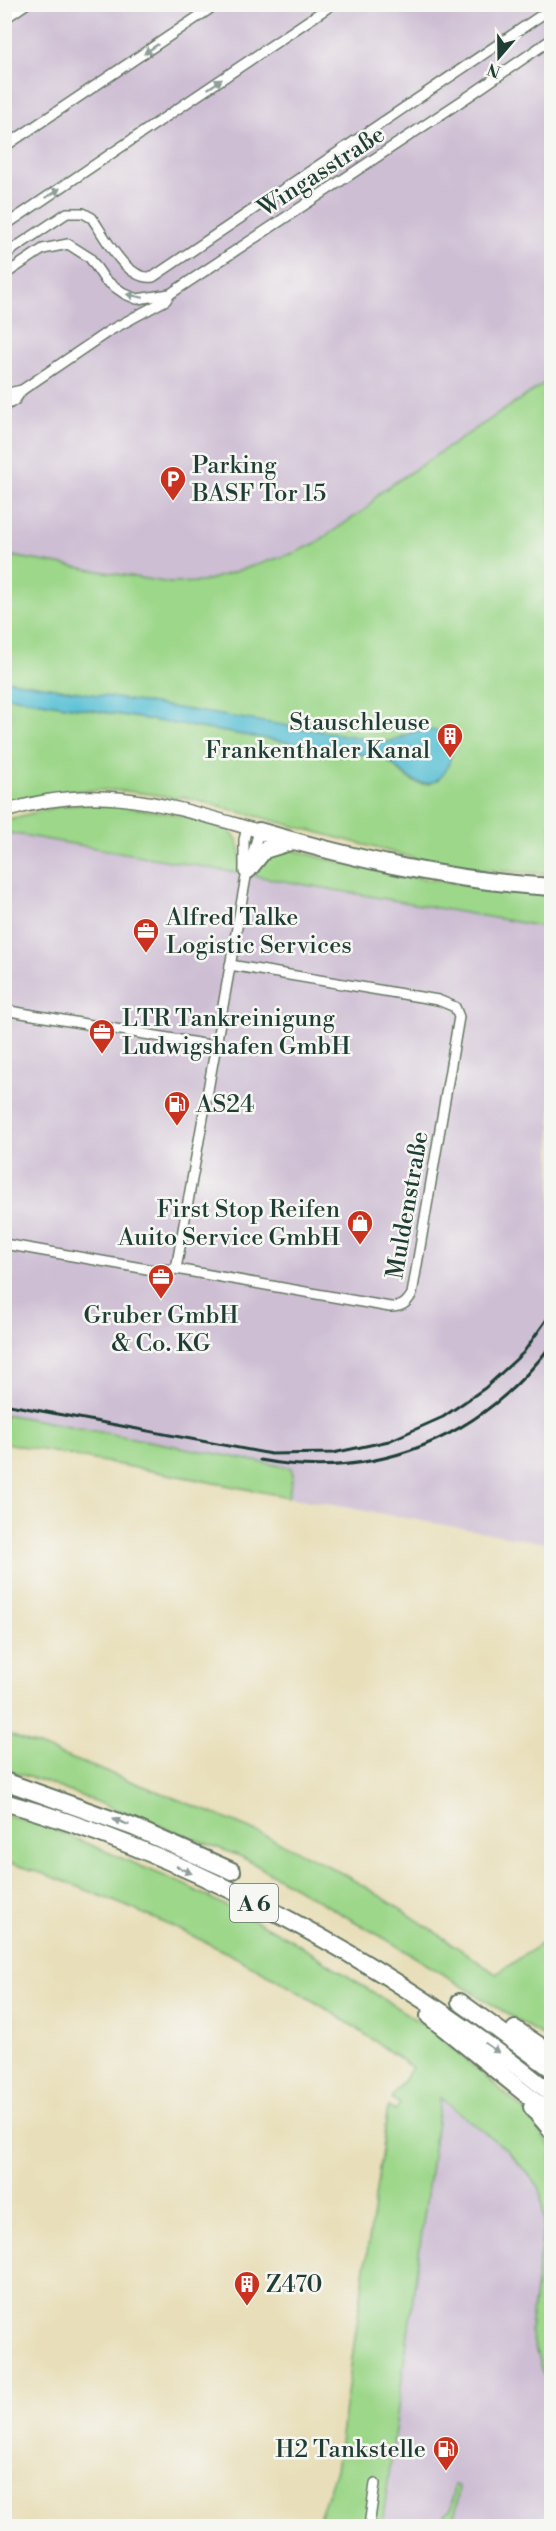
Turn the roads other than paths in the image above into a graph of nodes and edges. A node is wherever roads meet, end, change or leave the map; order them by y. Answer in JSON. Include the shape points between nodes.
{"nodes":[{"id":1,"x":26,"y":4,"type":"edge"},
{"id":2,"x":217,"y":4,"type":"edge"},
{"id":3,"x":333,"y":4,"type":"edge"},
{"id":4,"x":552,"y":8,"type":"edge"},
{"id":5,"x":4,"y":19,"type":"edge"},
{"id":6,"x":552,"y":39,"type":"edge"},
{"id":7,"x":4,"y":147,"type":"edge"},
{"id":8,"x":4,"y":226,"type":"edge"},
{"id":9,"x":4,"y":255,"type":"edge"},
{"id":10,"x":4,"y":275,"type":"edge"},
{"id":11,"x":170,"y":294,"type":"junction"},
{"id":12,"x":22,"y":390,"type":"junction"},
{"id":13,"x":4,"y":394,"type":"edge"},
{"id":14,"x":4,"y":406,"type":"edge"},
{"id":15,"x":4,"y":812,"type":"edge"},
{"id":16,"x":253,"y":829,"type":"junction"},
{"id":17,"x":294,"y":841,"type":"junction"},
{"id":18,"x":247,"y":874,"type":"junction"},
{"id":19,"x":552,"y":887,"type":"edge"},
{"id":20,"x":230,"y":965,"type":"junction"},
{"id":21,"x":4,"y":1010,"type":"edge"},
{"id":22,"x":215,"y":1046,"type":"junction"},
{"id":23,"x":4,"y":1244,"type":"edge"},
{"id":24,"x":176,"y":1269,"type":"junction"},
{"id":25,"x":4,"y":1781,"type":"edge"},
{"id":26,"x":4,"y":1802,"type":"edge"},
{"id":27,"x":232,"y":1871,"type":"dead end"},
{"id":28,"x":374,"y":1969,"type":"junction"},
{"id":29,"x":552,"y":2054,"type":"edge"},
{"id":30,"x":552,"y":2069,"type":"edge"},
{"id":31,"x":510,"y":2081,"type":"junction"},
{"id":32,"x":552,"y":2094,"type":"edge"},
{"id":33,"x":552,"y":2115,"type":"edge"},
{"id":34,"x":552,"y":2131,"type":"edge"},
{"id":35,"x":375,"y":2484,"type":"dead end"},
{"id":36,"x":369,"y":2526,"type":"edge"}],
"edges":[{"from":1,"to":5,"type":"street"},
{"from":2,"to":7,"type":"street","one_way":true},
{"from":8,"to":3,"type":"street","one_way":true},
{"from":4,"to":9,"type":"street","via":[[153,277],[144,278],[129,271],[92,218],[83,213],[67,213]]},
{"from":6,"to":11,"type":"street","name":"Wingasstraße"},
{"from":11,"to":10,"type":"street","name":"Wingasstraße","one_way":true,"via":[[137,299],[125,294],[105,280],[90,258],[68,244],[43,249]]},
{"from":11,"to":12,"type":"street"},
{"from":12,"to":13,"type":"street"},
{"from":12,"to":14,"type":"street"},
{"from":15,"to":16,"type":"street","via":[[39,802],[118,797],[171,806]]},
{"from":16,"to":17,"type":"highway"},
{"from":16,"to":18,"type":"street"},
{"from":17,"to":18,"type":"highway","via":[[264,850]]},
{"from":17,"to":19,"type":"highway","via":[[428,873]]},
{"from":18,"to":20,"type":"street"},
{"from":20,"to":22,"type":"street"},
{"from":20,"to":24,"type":"street","name":"Muldenstraße","via":[[438,1000],[455,1007],[459,1017],[412,1294],[401,1307],[390,1307]]},
{"from":21,"to":22,"type":"street"},
{"from":22,"to":24,"type":"street"},
{"from":23,"to":24,"type":"street","name":"Muldenstraße","via":[[153,1270]]},
{"from":27,"to":25,"type":"highway","number":"A 6","one_way":true,"via":[[133,1827]]},
{"from":26,"to":28,"type":"highway","number":"A 6","one_way":true,"via":[[179,1867],[303,1928]]},
{"from":28,"to":31,"type":"highway","via":[[393,1990]]},
{"from":28,"to":32,"type":"highway","number":"A 6","one_way":true,"via":[[510,2060]]},
{"from":29,"to":30,"type":"highway","via":[[497,2017],[460,2002]]},
{"from":31,"to":33,"type":"highway"},
{"from":31,"to":34,"type":"highway"},
{"from":35,"to":36,"type":"street"}]}
